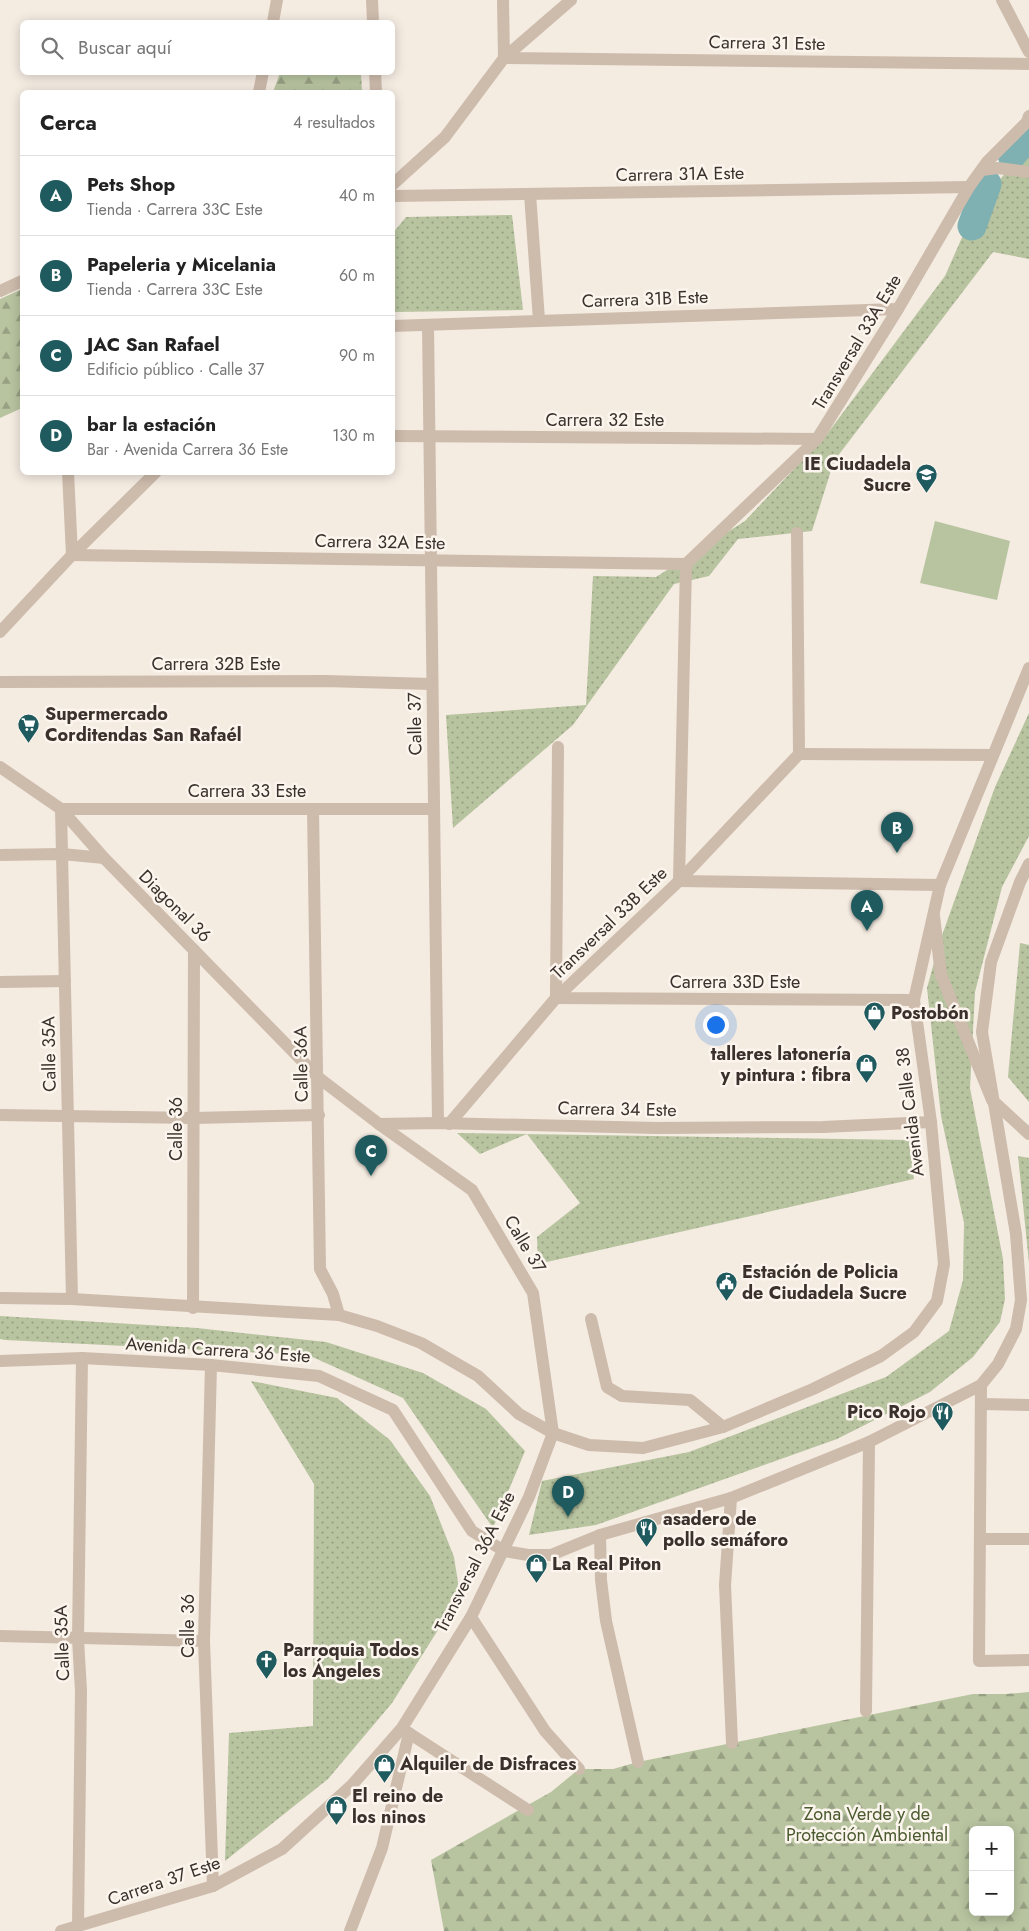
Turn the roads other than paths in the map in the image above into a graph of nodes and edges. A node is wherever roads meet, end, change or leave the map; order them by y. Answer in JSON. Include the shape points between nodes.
{"nodes":[{"id":1,"x":278,"y":0,"type":"edge"},
{"id":2,"x":372,"y":0,"type":"edge"},
{"id":3,"x":503,"y":0,"type":"edge"},
{"id":4,"x":570,"y":0,"type":"edge"},
{"id":5,"x":1002,"y":0,"type":"edge"},
{"id":6,"x":273,"y":20,"type":"edge"},
{"id":7,"x":373,"y":20,"type":"edge"},
{"id":8,"x":1029,"y":52,"type":"edge"},
{"id":9,"x":504,"y":58,"type":"junction"},
{"id":10,"x":1029,"y":64,"type":"edge"},
{"id":11,"x":262,"y":75,"type":"edge"},
{"id":12,"x":375,"y":75,"type":"edge"},
{"id":13,"x":259,"y":90,"type":"edge"},
{"id":14,"x":376,"y":90,"type":"edge"},
{"id":15,"x":1029,"y":116,"type":"edge"},
{"id":16,"x":982,"y":170,"type":"junction"},
{"id":17,"x":1029,"y":172,"type":"edge"},
{"id":18,"x":395,"y":182,"type":"edge"},
{"id":19,"x":969,"y":187,"type":"junction"},
{"id":20,"x":530,"y":194,"type":"junction"},
{"id":21,"x":395,"y":196,"type":"edge"},
{"id":22,"x":20,"y":282,"type":"edge"},
{"id":23,"x":0,"y":290,"type":"edge"},
{"id":24,"x":898,"y":309,"type":"junction"},
{"id":25,"x":538,"y":320,"type":"junction"},
{"id":26,"x":428,"y":325,"type":"junction"},
{"id":27,"x":395,"y":326,"type":"edge"},
{"id":28,"x":395,"y":436,"type":"edge"},
{"id":29,"x":429,"y":437,"type":"junction"},
{"id":30,"x":818,"y":439,"type":"junction"},
{"id":31,"x":68,"y":475,"type":"edge"},
{"id":32,"x":153,"y":475,"type":"edge"},
{"id":33,"x":796,"y":533,"type":"dead end"},
{"id":34,"x":72,"y":555,"type":"junction"},
{"id":35,"x":431,"y":560,"type":"junction"},
{"id":36,"x":686,"y":564,"type":"junction"},
{"id":37,"x":0,"y":632,"type":"edge"},
{"id":38,"x":1029,"y":668,"type":"edge"},
{"id":39,"x":0,"y":682,"type":"edge"},
{"id":40,"x":432,"y":684,"type":"junction"},
{"id":41,"x":558,"y":747,"type":"dead end"},
{"id":42,"x":800,"y":754,"type":"junction"},
{"id":43,"x":993,"y":755,"type":"junction"},
{"id":44,"x":0,"y":767,"type":"edge"},
{"id":45,"x":434,"y":808,"type":"junction"},
{"id":46,"x":61,"y":809,"type":"junction"},
{"id":47,"x":313,"y":809,"type":"junction"},
{"id":48,"x":62,"y":854,"type":"junction"},
{"id":49,"x":0,"y":855,"type":"edge"},
{"id":50,"x":104,"y":858,"type":"junction"},
{"id":51,"x":1029,"y":864,"type":"edge"},
{"id":52,"x":679,"y":881,"type":"junction"},
{"id":53,"x":1024,"y":882,"type":"edge"},
{"id":54,"x":940,"y":885,"type":"junction"},
{"id":55,"x":933,"y":910,"type":"junction"},
{"id":56,"x":194,"y":950,"type":"junction"},
{"id":57,"x":0,"y":982,"type":"edge"},
{"id":58,"x":64,"y":982,"type":"junction"},
{"id":59,"x":556,"y":998,"type":"junction"},
{"id":60,"x":914,"y":1000,"type":"junction"},
{"id":61,"x":319,"y":1078,"type":"junction"},
{"id":62,"x":992,"y":1100,"type":"junction"},
{"id":63,"x":0,"y":1115,"type":"edge"},
{"id":64,"x":319,"y":1115,"type":"junction"},
{"id":65,"x":68,"y":1117,"type":"junction"},
{"id":66,"x":194,"y":1118,"type":"junction"},
{"id":67,"x":931,"y":1122,"type":"junction"},
{"id":68,"x":443,"y":1123,"type":"junction"},
{"id":69,"x":378,"y":1124,"type":"junction"},
{"id":70,"x":1029,"y":1134,"type":"edge"},
{"id":71,"x":0,"y":1298,"type":"edge"},
{"id":72,"x":72,"y":1299,"type":"junction"},
{"id":73,"x":1025,"y":1300,"type":"edge"},
{"id":74,"x":193,"y":1308,"type":"junction"},
{"id":75,"x":339,"y":1315,"type":"junction"},
{"id":76,"x":591,"y":1319,"type":"dead end"},
{"id":77,"x":82,"y":1358,"type":"junction"},
{"id":78,"x":0,"y":1361,"type":"edge"},
{"id":79,"x":211,"y":1365,"type":"junction"},
{"id":80,"x":981,"y":1385,"type":"junction"},
{"id":81,"x":981,"y":1404,"type":"junction"},
{"id":82,"x":1029,"y":1405,"type":"edge"},
{"id":83,"x":723,"y":1427,"type":"junction"},
{"id":84,"x":553,"y":1433,"type":"junction"},
{"id":85,"x":869,"y":1442,"type":"junction"},
{"id":86,"x":731,"y":1498,"type":"junction"},
{"id":87,"x":600,"y":1535,"type":"junction"},
{"id":88,"x":980,"y":1539,"type":"junction"},
{"id":89,"x":1029,"y":1539,"type":"edge"},
{"id":90,"x":504,"y":1551,"type":"junction"},
{"id":91,"x":470,"y":1617,"type":"junction"},
{"id":92,"x":0,"y":1636,"type":"edge"},
{"id":93,"x":78,"y":1639,"type":"junction"},
{"id":94,"x":204,"y":1641,"type":"junction"},
{"id":95,"x":1029,"y":1660,"type":"edge"},
{"id":96,"x":866,"y":1711,"type":"dead end"},
{"id":97,"x":405,"y":1731,"type":"junction"},
{"id":98,"x":732,"y":1744,"type":"dead end"},
{"id":99,"x":638,"y":1762,"type":"dead end"},
{"id":100,"x":580,"y":1770,"type":"dead end"},
{"id":101,"x":528,"y":1810,"type":"dead end"},
{"id":102,"x":213,"y":1886,"type":"junction"},
{"id":103,"x":78,"y":1926,"type":"junction"},
{"id":104,"x":61,"y":1931,"type":"edge"},
{"id":105,"x":350,"y":1931,"type":"edge"}],
"edges":[{"from":1,"to":6,"type":"street"},
{"from":2,"to":7,"type":"street"},
{"from":3,"to":9,"type":"street"},
{"from":4,"to":9,"type":"street"},
{"from":5,"to":8,"type":"street"},
{"from":9,"to":10,"type":"street","name":"Carrera 31 Este"},
{"from":9,"to":18,"type":"street","via":[[445,137]]},
{"from":11,"to":13,"type":"street"},
{"from":12,"to":14,"type":"street"},
{"from":15,"to":16,"type":"street","name":"Transversal 33A Este"},
{"from":16,"to":17,"type":"street","via":[[998,168]]},
{"from":16,"to":19,"type":"street","name":"Transversal 33A Este"},
{"from":19,"to":20,"type":"street","name":"Carrera 31A Este"},
{"from":19,"to":24,"type":"street","name":"Transversal 33A Este"},
{"from":20,"to":21,"type":"street","name":"Carrera 31A Este"},
{"from":20,"to":25,"type":"street"},
{"from":22,"to":23,"type":"street"},
{"from":24,"to":25,"type":"street","name":"Carrera 31B Este"},
{"from":24,"to":30,"type":"street","name":"Transversal 33A Este"},
{"from":25,"to":26,"type":"street","name":"Carrera 31B Este"},
{"from":26,"to":27,"type":"street","name":"Carrera 31B Este"},
{"from":26,"to":29,"type":"street","name":"Calle 37"},
{"from":28,"to":29,"type":"street","name":"Carrera 32 Este"},
{"from":29,"to":30,"type":"street","name":"Carrera 32 Este"},
{"from":29,"to":35,"type":"street","name":"Calle 37"},
{"from":30,"to":36,"type":"street","name":"Transversal 33A Este"},
{"from":31,"to":34,"type":"street"},
{"from":32,"to":34,"type":"street"},
{"from":33,"to":42,"type":"street"},
{"from":34,"to":35,"type":"street","name":"Carrera 32A Este"},
{"from":34,"to":37,"type":"street"},
{"from":35,"to":36,"type":"street","name":"Carrera 32A Este"},
{"from":35,"to":40,"type":"street","name":"Calle 37"},
{"from":36,"to":52,"type":"street"},
{"from":38,"to":43,"type":"street","name":"Avenida Calle 38"},
{"from":39,"to":40,"type":"street","name":"Carrera 32B Este","via":[[325,681]]},
{"from":40,"to":45,"type":"street","name":"Calle 37"},
{"from":41,"to":59,"type":"street"},
{"from":42,"to":43,"type":"street"},
{"from":42,"to":52,"type":"street","name":"Transversal 33B Este"},
{"from":43,"to":54,"type":"street","name":"Avenida Calle 38"},
{"from":44,"to":46,"type":"street","name":"Diagonal 36"},
{"from":45,"to":47,"type":"street","name":"Carrera 33 Este"},
{"from":45,"to":68,"type":"street","name":"Calle 37"},
{"from":46,"to":47,"type":"street","name":"Carrera 33 Este"},
{"from":46,"to":48,"type":"street","name":"Calle 35A"},
{"from":46,"to":50,"type":"street","name":"Diagonal 36"},
{"from":47,"to":61,"type":"street","name":"Calle 36A"},
{"from":48,"to":49,"type":"street"},
{"from":48,"to":50,"type":"street"},
{"from":48,"to":58,"type":"street","name":"Calle 35A"},
{"from":50,"to":56,"type":"street","name":"Diagonal 36"},
{"from":51,"to":53,"type":"street"},
{"from":52,"to":54,"type":"street"},
{"from":52,"to":59,"type":"street","name":"Transversal 33B Este"},
{"from":53,"to":62,"type":"street","via":[[991,962],[988,979],[982,1032]]},
{"from":54,"to":55,"type":"street","name":"Avenida Calle 38"},
{"from":55,"to":60,"type":"street","name":"Avenida Calle 38"},
{"from":55,"to":62,"type":"street","via":[[941,975]]},
{"from":56,"to":61,"type":"street","name":"Diagonal 36"},
{"from":56,"to":66,"type":"street","name":"Calle 36"},
{"from":57,"to":58,"type":"street"},
{"from":58,"to":65,"type":"street","name":"Calle 35A"},
{"from":59,"to":60,"type":"street","name":"Carrera 33D Este"},
{"from":59,"to":68,"type":"street","name":"Transversal 33B Este"},
{"from":60,"to":67,"type":"street","name":"Avenida Calle 38"},
{"from":61,"to":64,"type":"street","name":"Calle 36A"},
{"from":61,"to":69,"type":"street"},
{"from":62,"to":70,"type":"street"},
{"from":62,"to":73,"type":"street"},
{"from":63,"to":65,"type":"street"},
{"from":64,"to":66,"type":"street"},
{"from":64,"to":75,"type":"street","name":"Calle 36A","via":[[320,1269]]},
{"from":65,"to":66,"type":"street"},
{"from":65,"to":72,"type":"street","name":"Calle 35A"},
{"from":66,"to":74,"type":"street","name":"Calle 36"},
{"from":67,"to":68,"type":"street","name":"Carrera 34 Este","via":[[667,1128]]},
{"from":67,"to":83,"type":"street","name":"Avenida Calle 38","via":[[944,1264],[937,1301],[914,1332],[881,1356]]},
{"from":68,"to":69,"type":"street","name":"Carrera 34 Este"},
{"from":69,"to":84,"type":"street","name":"Calle 37","via":[[472,1190],[533,1293]]},
{"from":71,"to":72,"type":"street"},
{"from":72,"to":74,"type":"street"},
{"from":73,"to":80,"type":"street","via":[[1016,1328],[998,1364]]},
{"from":74,"to":75,"type":"street"},
{"from":75,"to":84,"type":"street","via":[[421,1343],[478,1376],[519,1414]]},
{"from":76,"to":83,"type":"street","via":[[607,1387],[622,1396],[690,1400]]},
{"from":77,"to":78,"type":"street","name":"Avenida Carrera 36 Este"},
{"from":77,"to":79,"type":"street","name":"Avenida Carrera 36 Este"},
{"from":77,"to":93,"type":"street","name":"Calle 35A"},
{"from":79,"to":90,"type":"street","name":"Avenida Carrera 36 Este","via":[[319,1376],[393,1410],[472,1531]]},
{"from":79,"to":94,"type":"street","name":"Calle 36"},
{"from":80,"to":81,"type":"street"},
{"from":80,"to":85,"type":"street","name":"Avenida Carrera 36 Este"},
{"from":81,"to":82,"type":"street"},
{"from":81,"to":88,"type":"street"},
{"from":83,"to":84,"type":"street","via":[[643,1448],[589,1445]]},
{"from":84,"to":90,"type":"street","name":"Transversal 36A Este"},
{"from":85,"to":86,"type":"street","name":"Avenida Carrera 36 Este"},
{"from":85,"to":96,"type":"street"},
{"from":86,"to":87,"type":"street","name":"Avenida Carrera 36 Este"},
{"from":86,"to":98,"type":"street","via":[[725,1585]]},
{"from":87,"to":90,"type":"street","name":"Avenida Carrera 36 Este","via":[[551,1555]]},
{"from":87,"to":99,"type":"street","via":[[606,1621]]},
{"from":88,"to":89,"type":"street"},
{"from":88,"to":95,"type":"street","via":[[979,1661]]},
{"from":90,"to":91,"type":"street","name":"Transversal 36A Este"},
{"from":91,"to":97,"type":"street","name":"Transversal 36A Este"},
{"from":91,"to":100,"type":"street","via":[[545,1731]]},
{"from":92,"to":93,"type":"street"},
{"from":93,"to":94,"type":"street"},
{"from":93,"to":103,"type":"street","name":"Calle 35A","via":[[81,1691]]},
{"from":94,"to":102,"type":"street","name":"Calle 36"},
{"from":97,"to":101,"type":"street"},
{"from":97,"to":102,"type":"street","name":"Carrera 37 Este","via":[[282,1849]]},
{"from":97,"to":105,"type":"street","via":[[382,1848]]},
{"from":102,"to":103,"type":"street","name":"Carrera 37 Este"},
{"from":103,"to":104,"type":"street","name":"Carrera 37 Este"}]}
